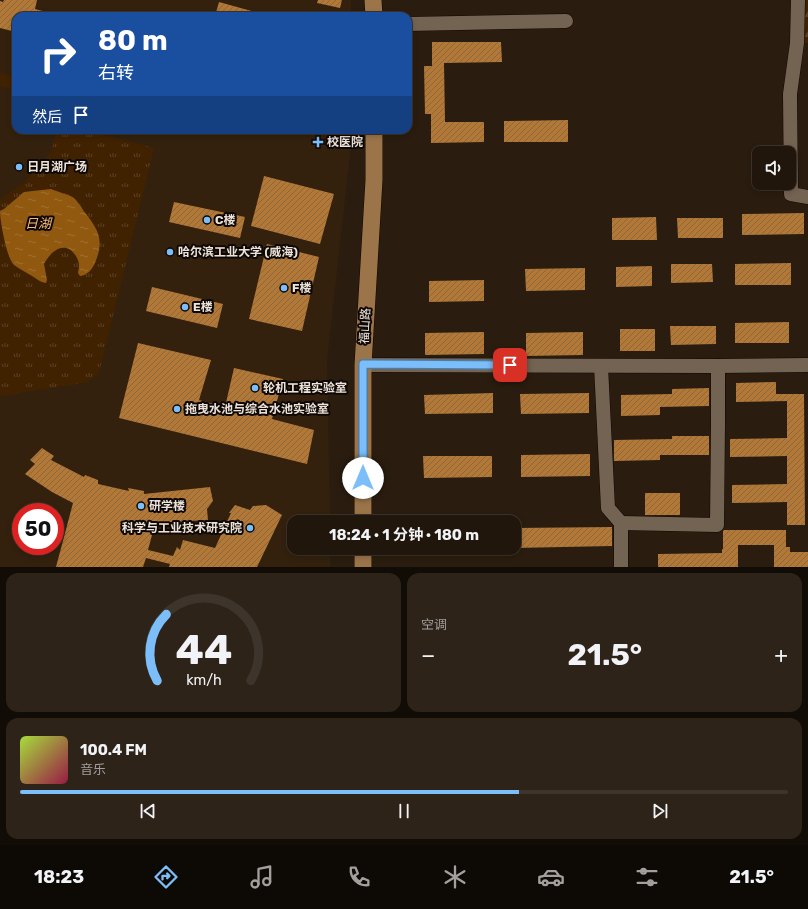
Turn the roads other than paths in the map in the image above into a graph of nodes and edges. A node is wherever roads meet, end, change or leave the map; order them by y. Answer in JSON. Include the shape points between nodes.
{"nodes":[{"id":1,"x":373,"y":0,"type":"edge"},
{"id":2,"x":798,"y":0,"type":"edge"},
{"id":3,"x":374,"y":12,"type":"edge"},
{"id":4,"x":566,"y":21,"type":"dead end"},
{"id":5,"x":412,"y":24,"type":"edge"},
{"id":6,"x":374,"y":134,"type":"edge"},
{"id":7,"x":808,"y":197,"type":"edge"},
{"id":8,"x":363,"y":364,"type":"junction"},
{"id":9,"x":808,"y":365,"type":"edge"},
{"id":10,"x":601,"y":366,"type":"junction"},
{"id":11,"x":718,"y":366,"type":"junction"},
{"id":12,"x":363,"y":515,"type":"edge"},
{"id":13,"x":620,"y":523,"type":"junction"},
{"id":14,"x":363,"y":555,"type":"edge"},
{"id":15,"x":363,"y":567,"type":"edge"},
{"id":16,"x":621,"y":567,"type":"edge"}],
"edges":[{"from":1,"to":3,"type":"main road"},
{"from":2,"to":7,"type":"street","via":[[797,43],[790,94],[791,194]]},
{"from":4,"to":5,"type":"street"},
{"from":6,"to":8,"type":"main road","name":"福山路","via":[[374,180]]},
{"from":8,"to":10,"type":"street"},
{"from":8,"to":12,"type":"main road","name":"福山路"},
{"from":9,"to":11,"type":"street"},
{"from":10,"to":11,"type":"street"},
{"from":10,"to":13,"type":"street","via":[[608,508]]},
{"from":11,"to":13,"type":"street","via":[[717,525]]},
{"from":13,"to":16,"type":"street"},
{"from":14,"to":15,"type":"main road"}]}
